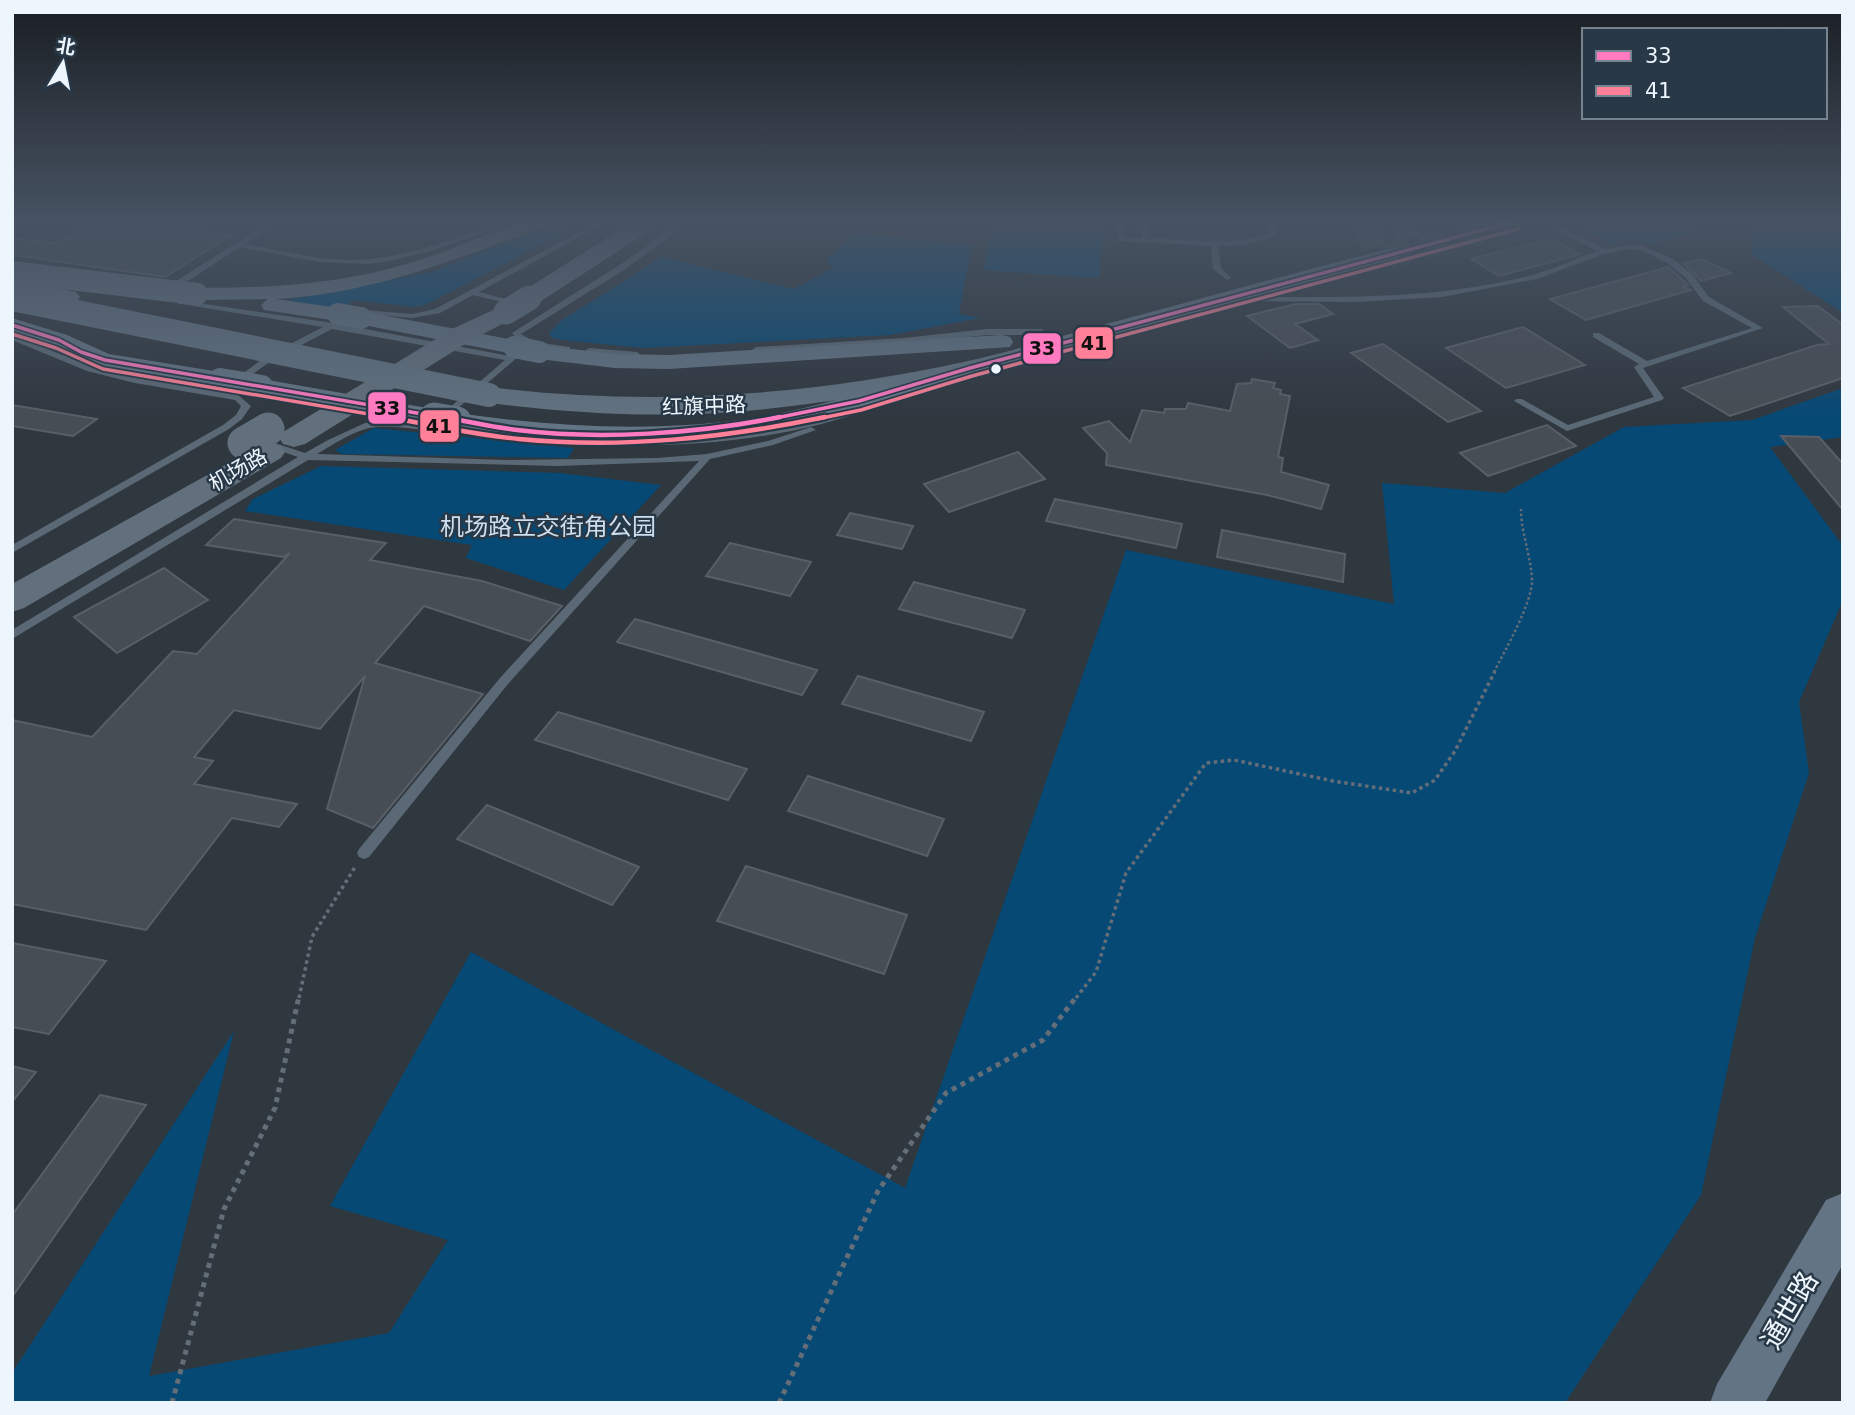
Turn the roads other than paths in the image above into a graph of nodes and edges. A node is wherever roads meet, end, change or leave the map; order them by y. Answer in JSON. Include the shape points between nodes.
{"nodes":[{"id":1,"x":28,"y":287,"type":"edge"},
{"id":2,"x":99,"y":287,"type":"edge"},
{"id":3,"x":143,"y":287,"type":"edge"},
{"id":4,"x":173,"y":287,"type":"edge"},
{"id":5,"x":317,"y":287,"type":"edge"},
{"id":6,"x":508,"y":287,"type":"edge"},
{"id":7,"x":510,"y":287,"type":"edge"},
{"id":8,"x":562,"y":287,"type":"edge"},
{"id":9,"x":578,"y":287,"type":"edge"},
{"id":10,"x":1232,"y":287,"type":"edge"},
{"id":11,"x":1237,"y":287,"type":"edge"},
{"id":12,"x":1483,"y":287,"type":"edge"},
{"id":13,"x":1697,"y":287,"type":"edge"},
{"id":14,"x":1227,"y":289,"type":"junction"},
{"id":15,"x":197,"y":294,"type":"junction"},
{"id":16,"x":155,"y":298,"type":"junction"},
{"id":17,"x":12,"y":299,"type":"edge"},
{"id":18,"x":489,"y":300,"type":"junction"},
{"id":19,"x":537,"y":306,"type":"junction"},
{"id":20,"x":335,"y":320,"type":"junction"},
{"id":21,"x":12,"y":325,"type":"edge"},
{"id":22,"x":430,"y":329,"type":"junction"},
{"id":23,"x":1042,"y":332,"type":"junction"},
{"id":24,"x":461,"y":335,"type":"junction"},
{"id":25,"x":1596,"y":335,"type":"dead end"},
{"id":26,"x":12,"y":337,"type":"edge"},
{"id":27,"x":1002,"y":342,"type":"junction"},
{"id":28,"x":523,"y":350,"type":"junction"},
{"id":29,"x":1646,"y":364,"type":"junction"},
{"id":30,"x":970,"y":368,"type":"junction"},
{"id":31,"x":220,"y":387,"type":"junction"},
{"id":32,"x":906,"y":390,"type":"junction"},
{"id":33,"x":756,"y":396,"type":"junction"},
{"id":34,"x":337,"y":400,"type":"junction"},
{"id":35,"x":1519,"y":401,"type":"dead end"},
{"id":36,"x":829,"y":418,"type":"junction"},
{"id":37,"x":440,"y":422,"type":"junction"},
{"id":38,"x":268,"y":441,"type":"junction"},
{"id":39,"x":707,"y":457,"type":"junction"},
{"id":40,"x":12,"y":550,"type":"edge"},
{"id":41,"x":12,"y":574,"type":"edge"},
{"id":42,"x":12,"y":600,"type":"edge"},
{"id":43,"x":12,"y":635,"type":"edge"},
{"id":44,"x":364,"y":853,"type":"road end"},
{"id":45,"x":1843,"y":1217,"type":"edge"},
{"id":46,"x":1736,"y":1403,"type":"edge"}],
"edges":[{"from":1,"to":33,"type":"main road","name":"红旗中路","via":[[537,380]]},
{"from":2,"to":16,"type":"lane"},
{"from":3,"to":15,"type":"main road","bridge":true},
{"from":4,"to":16,"type":"lane"},
{"from":5,"to":15,"type":"main road","via":[[259,294]]},
{"from":6,"to":18,"type":"lane"},
{"from":7,"to":18,"type":"highway"},
{"from":8,"to":19,"type":"highway"},
{"from":9,"to":19,"type":"lane"},
{"from":10,"to":14,"type":"main road","name":"红旗中路"},
{"from":11,"to":14,"type":"main road","name":"红旗中路"},
{"from":12,"to":14,"type":"lane","via":[[1443,295],[1355,300]]},
{"from":13,"to":29,"type":"lane","via":[[1706,299],[1759,328]]},
{"from":14,"to":23,"type":"main road","name":"红旗中路"},
{"from":14,"to":30,"type":"main road","name":"红旗中路"},
{"from":15,"to":20,"type":"main road"},
{"from":16,"to":20,"type":"lane"},
{"from":17,"to":33,"type":"main road","name":"红旗中路","bridge":true,"via":[[521,400],[630,408]]},
{"from":18,"to":19,"type":"highway","bridge":true},
{"from":18,"to":19,"type":"lane"},
{"from":18,"to":20,"type":"lane","via":[[403,316],[356,310]]},
{"from":18,"to":22,"type":"highway"},
{"from":18,"to":24,"type":"highway","name":"机场路"},
{"from":19,"to":28,"type":"lane","via":[[516,333]]},
{"from":20,"to":22,"type":"main road","bridge":true,"via":[[361,318]]},
{"from":20,"to":28,"type":"lane"},
{"from":20,"to":31,"type":"lane"},
{"from":21,"to":31,"type":"main road","via":[[105,360]]},
{"from":22,"to":24,"type":"main road"},
{"from":22,"to":34,"type":"highway"},
{"from":23,"to":27,"type":"main road","name":"红旗中路"},
{"from":23,"to":28,"type":"lane","via":[[987,331],[904,341],[646,356]]},
{"from":24,"to":28,"type":"main road"},
{"from":24,"to":34,"type":"highway","name":"机场路"},
{"from":25,"to":29,"type":"lane"},
{"from":26,"to":31,"type":"lane","via":[[90,369],[135,380]]},
{"from":27,"to":28,"type":"main road","via":[[669,362]]},
{"from":27,"to":33,"type":"main road","name":"红旗中路"},
{"from":28,"to":37,"type":"lane"},
{"from":29,"to":35,"type":"lane","via":[[1638,367],[1659,398],[1567,428]]},
{"from":30,"to":32,"type":"main road"},
{"from":30,"to":33,"type":"main road","name":"红旗中路"},
{"from":31,"to":34,"type":"main road","bridge":true,"via":[[262,386]]},
{"from":31,"to":38,"type":"lane","via":[[246,405],[239,417]]},
{"from":32,"to":36,"type":"lane"},
{"from":32,"to":37,"type":"main road","via":[[788,418],[704,431],[584,434]]},
{"from":34,"to":37,"type":"main road"},
{"from":34,"to":38,"type":"highway","name":"机场路"},
{"from":36,"to":37,"type":"lane","via":[[724,439],[633,443],[540,440]]},
{"from":36,"to":39,"type":"lane","via":[[810,430],[770,443]]},
{"from":37,"to":38,"type":"lane","via":[[365,426],[343,435]]},
{"from":38,"to":39,"type":"lane","via":[[571,464]]},
{"from":38,"to":40,"type":"lane"},
{"from":38,"to":41,"type":"highway","name":"机场路"},
{"from":38,"to":42,"type":"highway","name":"机场路"},
{"from":38,"to":43,"type":"lane"},
{"from":39,"to":44,"type":"lane","via":[[504,681]]},
{"from":45,"to":46,"type":"main road","name":"通世路"}]}
